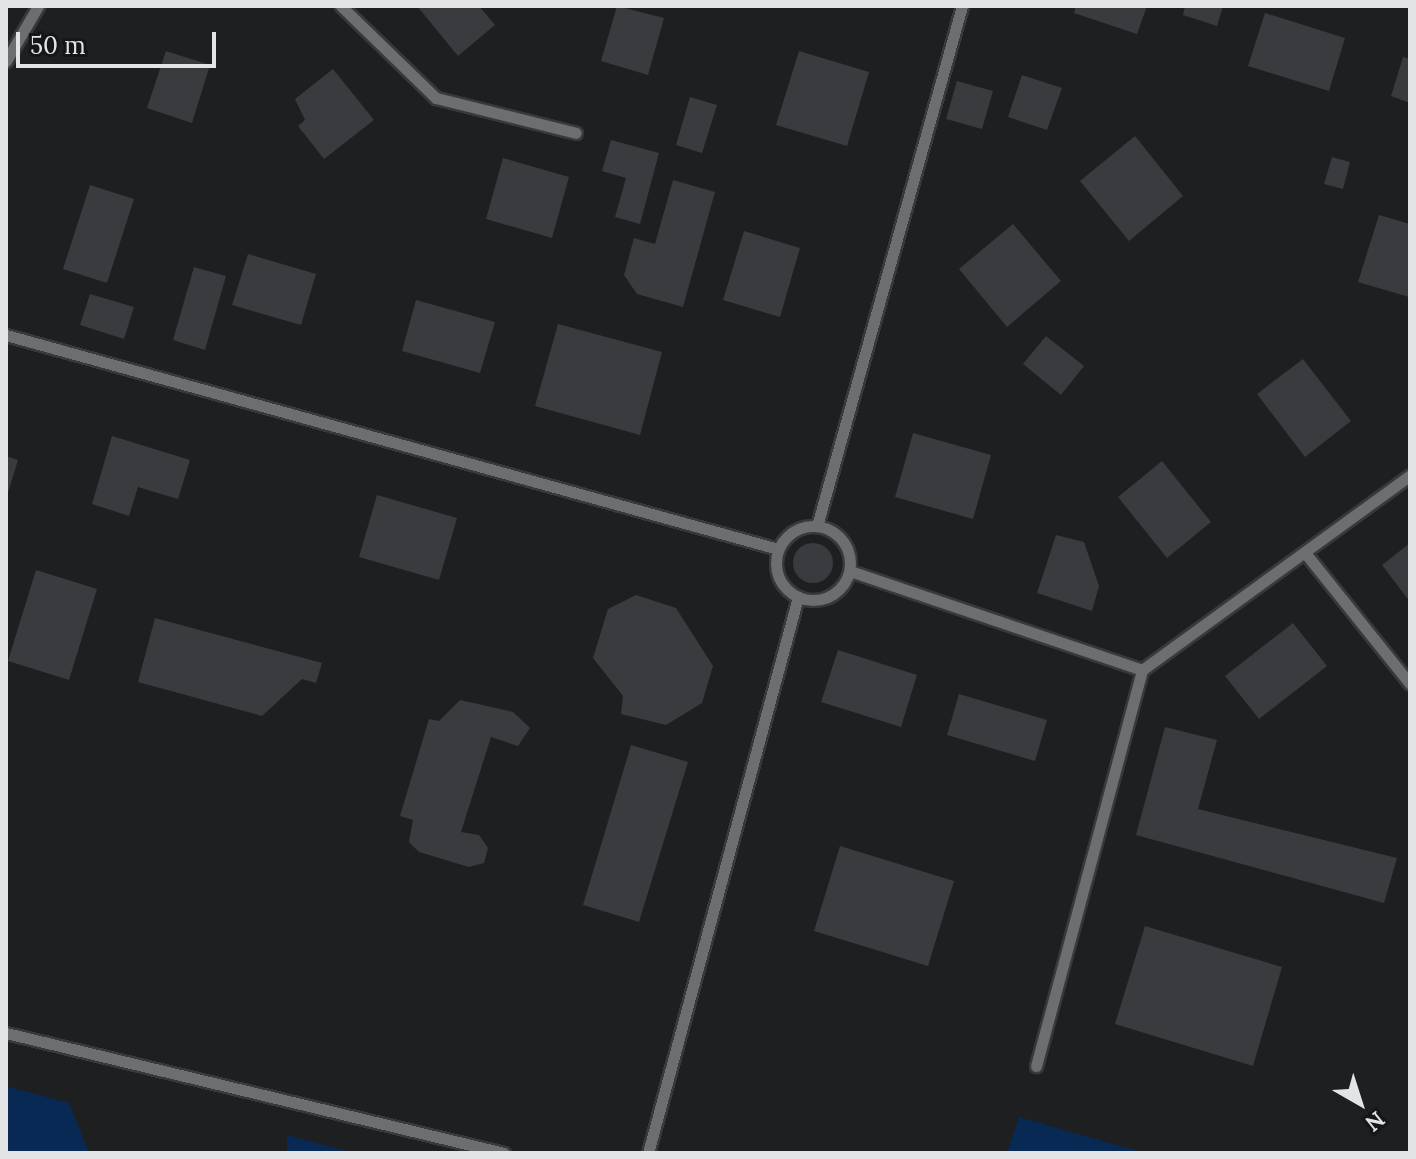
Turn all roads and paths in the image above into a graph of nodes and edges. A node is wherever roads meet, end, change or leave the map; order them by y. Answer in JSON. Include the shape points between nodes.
{"nodes":[{"id":1,"x":38,"y":6,"type":"edge"},
{"id":2,"x":341,"y":6,"type":"edge"},
{"id":3,"x":962,"y":6,"type":"edge"},
{"id":4,"x":6,"y":61,"type":"edge"},
{"id":5,"x":576,"y":133,"type":"dead end"},
{"id":6,"x":6,"y":335,"type":"edge"},
{"id":7,"x":1410,"y":475,"type":"edge"},
{"id":8,"x":817,"y":526,"type":"junction"},
{"id":9,"x":778,"y":549,"type":"junction"},
{"id":10,"x":1306,"y":554,"type":"junction"},
{"id":11,"x":850,"y":571,"type":"junction"},
{"id":12,"x":798,"y":597,"type":"junction"},
{"id":13,"x":1142,"y":670,"type":"junction"},
{"id":14,"x":1410,"y":684,"type":"edge"},
{"id":15,"x":6,"y":1033,"type":"edge"},
{"id":16,"x":1036,"y":1066,"type":"dead end"},
{"id":17,"x":504,"y":1153,"type":"edge"},
{"id":18,"x":648,"y":1153,"type":"edge"}],
"edges":[{"from":1,"to":4,"type":"lane"},
{"from":2,"to":5,"type":"lane","via":[[436,98]]},
{"from":3,"to":8,"type":"lane"},
{"from":6,"to":9,"type":"lane"},
{"from":7,"to":10,"type":"lane"},
{"from":8,"to":9,"type":"lane","via":[[801,528]]},
{"from":8,"to":11,"type":"lane","via":[[836,533],[849,550]]},
{"from":9,"to":12,"type":"lane","via":[[780,577]]},
{"from":10,"to":13,"type":"lane"},
{"from":10,"to":14,"type":"lane"},
{"from":11,"to":12,"type":"lane","via":[[830,596]]},
{"from":11,"to":13,"type":"lane"},
{"from":12,"to":18,"type":"lane"},
{"from":13,"to":16,"type":"lane"},
{"from":15,"to":17,"type":"lane"}]}
